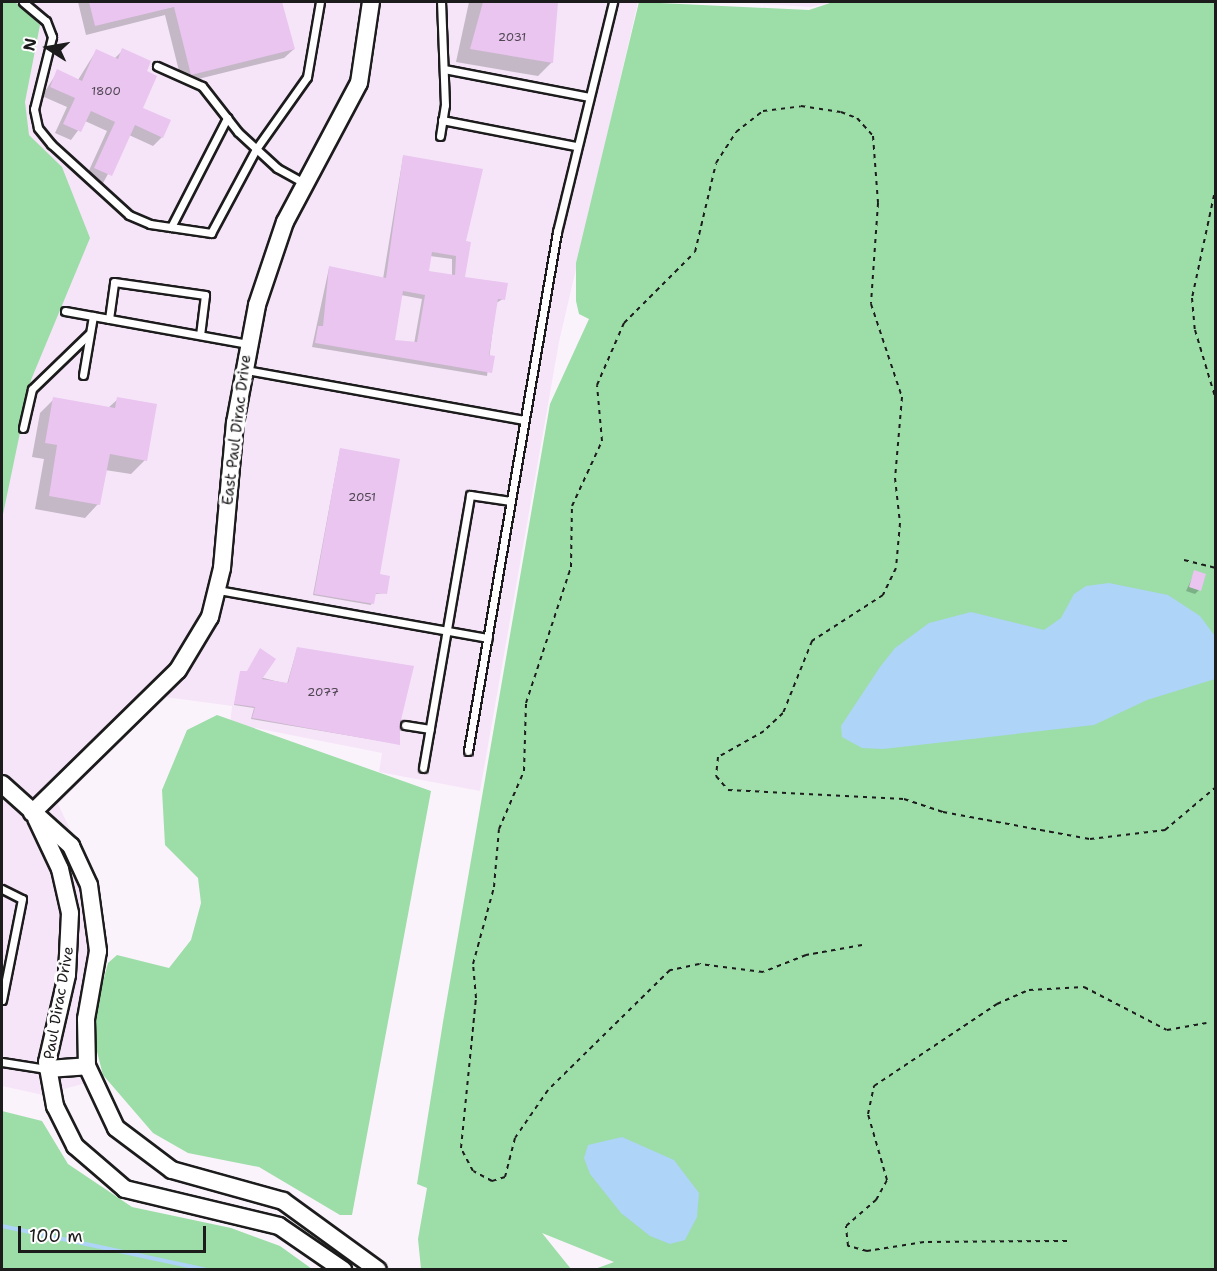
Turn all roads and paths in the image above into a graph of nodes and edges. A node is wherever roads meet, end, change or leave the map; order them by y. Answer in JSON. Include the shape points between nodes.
{"nodes":[{"id":1,"x":23,"y":2,"type":"edge"},
{"id":2,"x":320,"y":2,"type":"edge"},
{"id":3,"x":371,"y":2,"type":"edge"},
{"id":4,"x":441,"y":2,"type":"edge"},
{"id":5,"x":613,"y":2,"type":"edge"},
{"id":6,"x":157,"y":66,"type":"dead end"},
{"id":7,"x":444,"y":69,"type":"junction"},
{"id":8,"x":589,"y":97,"type":"junction"},
{"id":9,"x":226,"y":118,"type":"junction"},
{"id":10,"x":442,"y":120,"type":"junction"},
{"id":11,"x":440,"y":136,"type":"dead end"},
{"id":12,"x":576,"y":146,"type":"junction"},
{"id":13,"x":256,"y":149,"type":"junction"},
{"id":14,"x":304,"y":183,"type":"junction"},
{"id":15,"x":1215,"y":186,"type":"edge"},
{"id":16,"x":171,"y":227,"type":"junction"},
{"id":17,"x":65,"y":311,"type":"dead end"},
{"id":18,"x":93,"y":316,"type":"junction"},
{"id":19,"x":109,"y":319,"type":"junction"},
{"id":20,"x":90,"y":334,"type":"junction"},
{"id":21,"x":200,"y":335,"type":"junction"},
{"id":22,"x":248,"y":344,"type":"junction"},
{"id":23,"x":243,"y":369,"type":"junction"},
{"id":24,"x":83,"y":375,"type":"dead end"},
{"id":25,"x":1215,"y":400,"type":"edge"},
{"id":26,"x":524,"y":420,"type":"junction"},
{"id":27,"x":23,"y":428,"type":"dead end"},
{"id":28,"x":511,"y":501,"type":"junction"},
{"id":29,"x":1184,"y":560,"type":"dead end"},
{"id":30,"x":1215,"y":567,"type":"edge"},
{"id":31,"x":218,"y":590,"type":"junction"},
{"id":32,"x":447,"y":631,"type":"junction"},
{"id":33,"x":488,"y":638,"type":"junction"},
{"id":34,"x":405,"y":725,"type":"dead end"},
{"id":35,"x":430,"y":729,"type":"junction"},
{"id":36,"x":468,"y":751,"type":"dead end"},
{"id":37,"x":423,"y":768,"type":"dead end"},
{"id":38,"x":2,"y":784,"type":"edge"},
{"id":39,"x":1215,"y":787,"type":"edge"},
{"id":40,"x":32,"y":813,"type":"junction"},
{"id":41,"x":2,"y":888,"type":"edge"},
{"id":42,"x":862,"y":945,"type":"dead end"},
{"id":43,"x":2,"y":1000,"type":"edge"},
{"id":44,"x":1206,"y":1023,"type":"dead end"},
{"id":45,"x":2,"y":1062,"type":"edge"},
{"id":46,"x":87,"y":1066,"type":"junction"},
{"id":47,"x":48,"y":1069,"type":"junction"},
{"id":48,"x":1067,"y":1241,"type":"dead end"},
{"id":49,"x":343,"y":1269,"type":"edge"},
{"id":50,"x":378,"y":1269,"type":"edge"}],
"edges":[{"from":1,"to":16,"type":"lane","via":[[46,21],[52,37],[34,96],[38,128],[129,215]]},
{"from":2,"to":13,"type":"lane","via":[[307,77]]},
{"from":3,"to":14,"type":"street","name":"East Paul Dirac Drive","via":[[359,83]]},
{"from":4,"to":7,"type":"lane"},
{"from":5,"to":8,"type":"lane"},
{"from":6,"to":9,"type":"lane","via":[[202,86]]},
{"from":7,"to":8,"type":"lane"},
{"from":7,"to":10,"type":"lane"},
{"from":8,"to":12,"type":"lane"},
{"from":9,"to":13,"type":"lane"},
{"from":9,"to":16,"type":"lane"},
{"from":10,"to":11,"type":"lane"},
{"from":10,"to":12,"type":"lane"},
{"from":12,"to":26,"type":"lane"},
{"from":13,"to":14,"type":"lane"},
{"from":13,"to":16,"type":"lane","via":[[211,233]]},
{"from":14,"to":22,"type":"street","name":"East Paul Dirac Drive","via":[[270,258]]},
{"from":15,"to":25,"type":"path","via":[[1192,298],[1195,330]]},
{"from":17,"to":18,"type":"lane"},
{"from":18,"to":19,"type":"lane"},
{"from":18,"to":20,"type":"lane"},
{"from":19,"to":21,"type":"lane"},
{"from":19,"to":21,"type":"lane","via":[[114,282],[205,295]]},
{"from":20,"to":24,"type":"lane"},
{"from":20,"to":27,"type":"lane","via":[[32,389]]},
{"from":21,"to":22,"type":"lane"},
{"from":22,"to":23,"type":"street","name":"East Paul Dirac Drive"},
{"from":23,"to":26,"type":"lane"},
{"from":23,"to":31,"type":"street","name":"East Paul Dirac Drive"},
{"from":26,"to":28,"type":"lane"},
{"from":28,"to":32,"type":"lane","via":[[470,495]]},
{"from":28,"to":33,"type":"lane"},
{"from":29,"to":30,"type":"path"},
{"from":31,"to":32,"type":"lane"},
{"from":31,"to":40,"type":"street","name":"East Paul Dirac Drive","via":[[201,636],[178,670]]},
{"from":32,"to":33,"type":"lane"},
{"from":32,"to":35,"type":"lane"},
{"from":33,"to":36,"type":"lane"},
{"from":34,"to":35,"type":"lane"},
{"from":35,"to":37,"type":"lane"},
{"from":38,"to":40,"type":"street"},
{"from":39,"to":42,"type":"path","via":[[1165,830],[1090,839],[943,812],[904,799],[728,790],[716,776],[718,757],[764,731],[783,712],[812,641],[883,595],[896,568],[900,523],[895,478],[902,397],[871,304],[878,203],[873,136],[857,118],[841,112],[801,106],[763,111],[736,132],[716,163],[695,252],[617,332],[597,385],[602,441],[572,506],[571,567],[526,703],[525,771],[499,828],[494,887],[472,964],[476,998],[461,1148],[473,1171],[492,1181],[505,1177],[515,1138],[548,1089],[670,970],[699,964],[763,972],[806,955]]},
{"from":40,"to":46,"type":"street","name":"Paul Dirac Drive","via":[[70,846],[95,906],[98,951],[86,1019]]},
{"from":40,"to":47,"type":"street","name":"Paul Dirac Drive","via":[[60,870],[70,913],[67,975],[49,1040]]},
{"from":41,"to":43,"type":"lane","via":[[22,899]]},
{"from":44,"to":48,"type":"path","via":[[1167,1030],[1084,987],[1029,990],[996,1004],[874,1086],[868,1114],[887,1180],[876,1200],[846,1226],[848,1246],[867,1251],[924,1242]]},
{"from":45,"to":47,"type":"lane"},
{"from":46,"to":47,"type":"street"},
{"from":46,"to":50,"type":"street","name":"Paul Dirac Drive","via":[[110,1119],[152,1160],[283,1201]]},
{"from":47,"to":49,"type":"street","name":"Paul Dirac Drive","via":[[63,1128],[106,1178],[146,1198],[279,1227]]}]}
